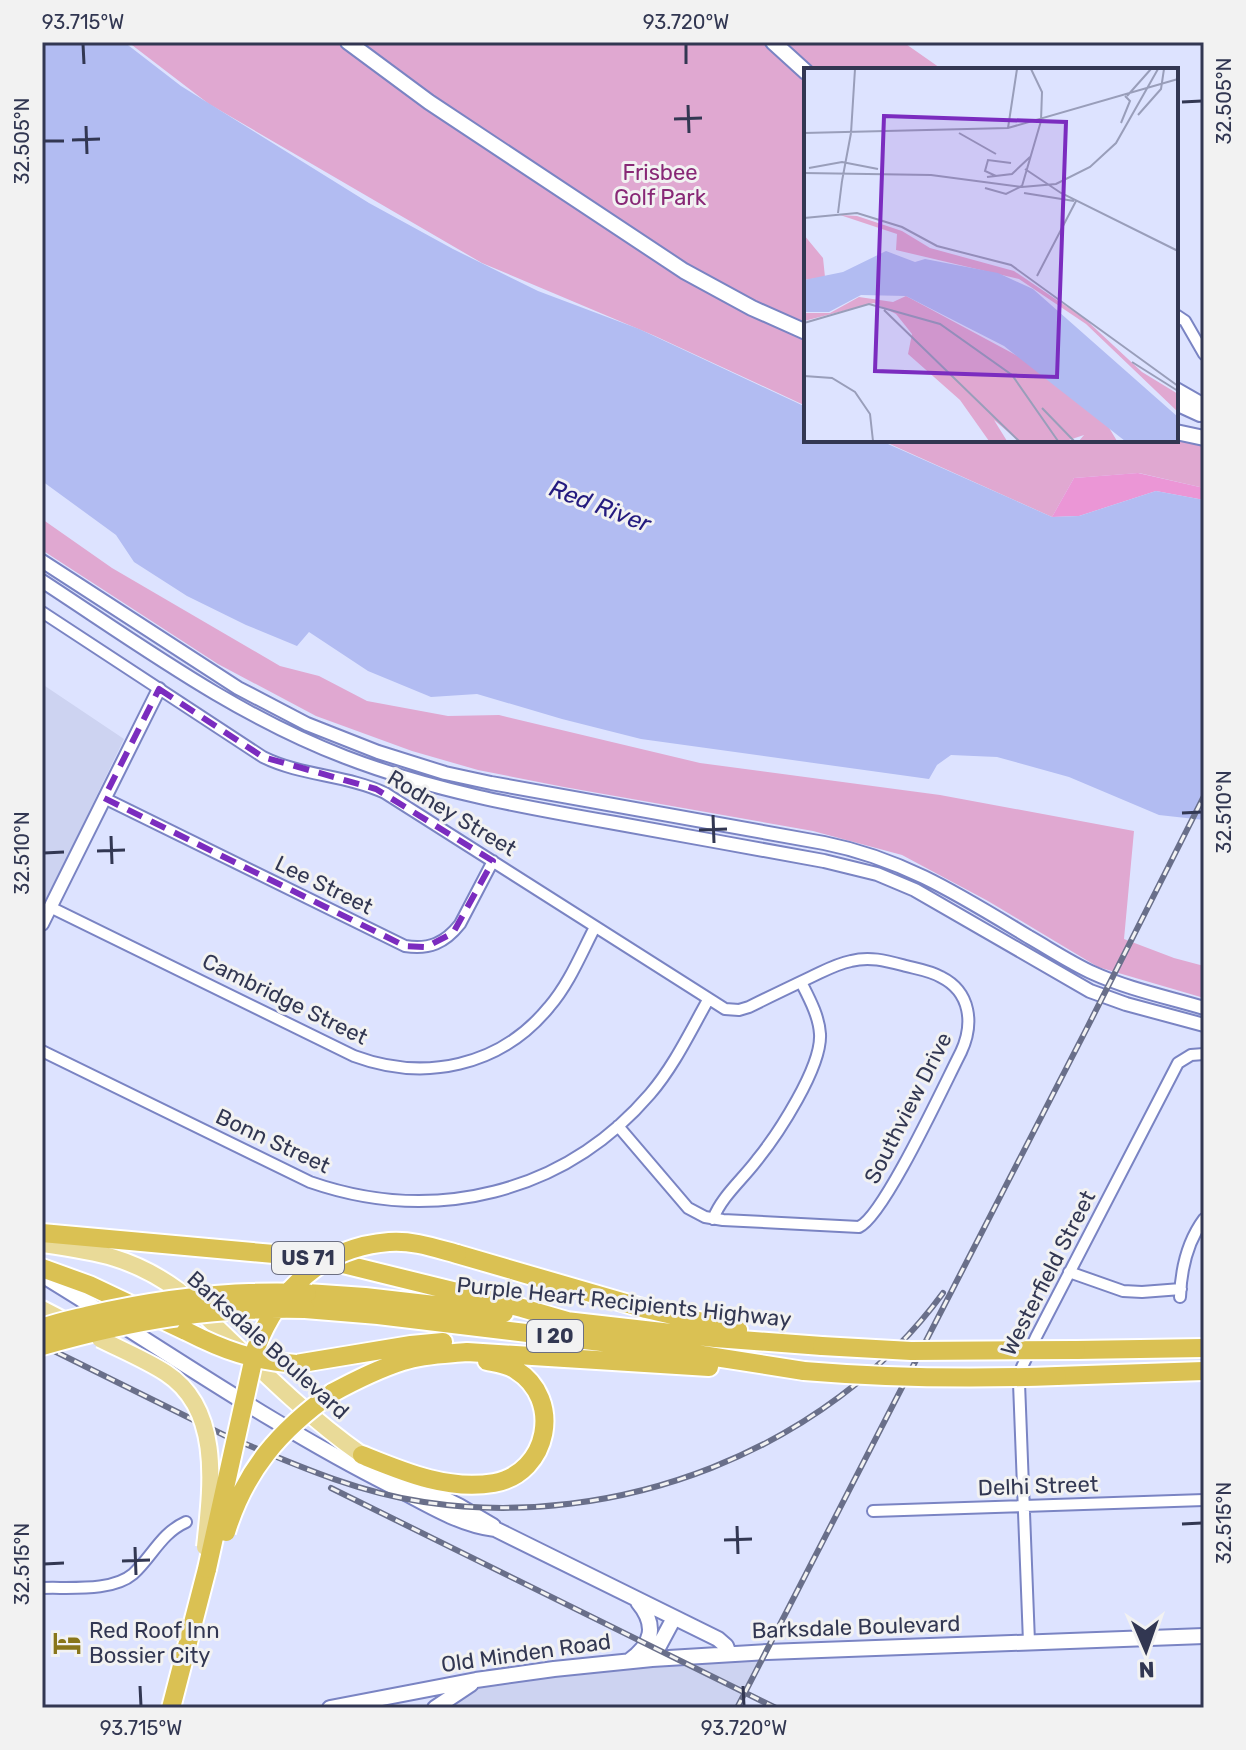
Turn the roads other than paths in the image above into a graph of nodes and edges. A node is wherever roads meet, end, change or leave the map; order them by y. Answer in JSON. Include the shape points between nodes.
{"nodes":[{"id":1,"x":348,"y":42,"type":"edge"},
{"id":2,"x":773,"y":42,"type":"edge"},
{"id":3,"x":804,"y":70,"type":"edge"},
{"id":4,"x":1178,"y":316,"type":"edge"},
{"id":5,"x":804,"y":331,"type":"edge"},
{"id":6,"x":1204,"y":354,"type":"edge"},
{"id":7,"x":1178,"y":391,"type":"edge"},
{"id":8,"x":1178,"y":404,"type":"edge"},
{"id":9,"x":1204,"y":406,"type":"edge"},
{"id":10,"x":1204,"y":415,"type":"edge"},
{"id":11,"x":1178,"y":432,"type":"edge"},
{"id":12,"x":1204,"y":438,"type":"edge"},
{"id":13,"x":42,"y":561,"type":"edge"},
{"id":14,"x":42,"y":581,"type":"edge"},
{"id":15,"x":42,"y":612,"type":"edge"},
{"id":16,"x":159,"y":689,"type":"junction"},
{"id":17,"x":104,"y":798,"type":"junction"},
{"id":18,"x":493,"y":861,"type":"junction"},
{"id":19,"x":50,"y":907,"type":"junction"},
{"id":20,"x":42,"y":924,"type":"edge"},
{"id":21,"x":595,"y":927,"type":"junction"},
{"id":22,"x":801,"y":982,"type":"junction"},
{"id":23,"x":708,"y":1000,"type":"junction"},
{"id":24,"x":1204,"y":1008,"type":"edge"},
{"id":25,"x":1204,"y":1025,"type":"edge"},
{"id":26,"x":42,"y":1051,"type":"edge"},
{"id":27,"x":1204,"y":1054,"type":"edge"},
{"id":28,"x":618,"y":1126,"type":"junction"},
{"id":29,"x":713,"y":1219,"type":"junction"},
{"id":30,"x":1204,"y":1219,"type":"edge"},
{"id":31,"x":42,"y":1233,"type":"edge"},
{"id":32,"x":42,"y":1244,"type":"edge"},
{"id":33,"x":42,"y":1268,"type":"edge"},
{"id":34,"x":1069,"y":1272,"type":"junction"},
{"id":35,"x":42,"y":1275,"type":"edge"},
{"id":36,"x":306,"y":1301,"type":"junction"},
{"id":37,"x":42,"y":1309,"type":"edge"},
{"id":38,"x":567,"y":1321,"type":"junction"},
{"id":39,"x":42,"y":1328,"type":"edge"},
{"id":40,"x":1204,"y":1342,"type":"edge"},
{"id":41,"x":42,"y":1346,"type":"edge"},
{"id":42,"x":815,"y":1346,"type":"junction"},
{"id":43,"x":1149,"y":1348,"type":"junction"},
{"id":44,"x":1204,"y":1348,"type":"edge"},
{"id":45,"x":624,"y":1361,"type":"junction"},
{"id":46,"x":804,"y":1371,"type":"junction"},
{"id":47,"x":377,"y":1372,"type":"junction"},
{"id":48,"x":1200,"y":1372,"type":"edge"},
{"id":49,"x":362,"y":1455,"type":"junction"},
{"id":50,"x":1204,"y":1500,"type":"edge"},
{"id":51,"x":1024,"y":1506,"type":"junction"},
{"id":52,"x":873,"y":1511,"type":"dead end"},
{"id":53,"x":186,"y":1522,"type":"dead end"},
{"id":54,"x":495,"y":1529,"type":"junction"},
{"id":55,"x":208,"y":1572,"type":"junction"},
{"id":56,"x":42,"y":1588,"type":"edge"},
{"id":57,"x":631,"y":1596,"type":"junction"},
{"id":58,"x":674,"y":1618,"type":"junction"},
{"id":59,"x":1204,"y":1636,"type":"edge"},
{"id":60,"x":1029,"y":1642,"type":"junction"},
{"id":61,"x":729,"y":1654,"type":"junction"},
{"id":62,"x":652,"y":1659,"type":"junction"},
{"id":63,"x":629,"y":1661,"type":"junction"},
{"id":64,"x":476,"y":1680,"type":"junction"},
{"id":65,"x":390,"y":1702,"type":"edge"},
{"id":66,"x":182,"y":1706,"type":"edge"},
{"id":67,"x":330,"y":1708,"type":"edge"},
{"id":68,"x":435,"y":1708,"type":"edge"}],
"edges":[{"from":1,"to":5,"type":"main road","via":[[684,271]]},
{"from":2,"to":3,"type":"main road"},
{"from":4,"to":6,"type":"street"},
{"from":7,"to":9,"type":"main road"},
{"from":8,"to":10,"type":"main road"},
{"from":11,"to":12,"type":"main road"},
{"from":13,"to":24,"type":"street","via":[[229,683],[357,744],[491,783],[874,856],[941,885],[1094,974]]},
{"from":14,"to":25,"type":"street","via":[[216,695],[343,757],[489,800],[877,874],[927,896],[1090,991]]},
{"from":15,"to":16,"type":"street","name":"Rodney Street"},
{"from":16,"to":17,"type":"street"},
{"from":16,"to":18,"type":"street","name":"Rodney Street","via":[[263,757],[376,789]]},
{"from":17,"to":18,"type":"street","name":"Lee Street","via":[[405,946],[426,947],[446,940]]},
{"from":17,"to":19,"type":"street"},
{"from":18,"to":21,"type":"street","name":"Rodney Street"},
{"from":19,"to":20,"type":"street"},
{"from":19,"to":21,"type":"street","name":"Cambridge Street","via":[[354,1056],[419,1069],[469,1061],[519,1036],[560,993]]},
{"from":21,"to":23,"type":"street","name":"Rodney Street"},
{"from":22,"to":23,"type":"street","name":"Southview Drive","via":[[739,1010]]},
{"from":22,"to":29,"type":"street","via":[[819,1028],[815,1064],[766,1147]]},
{"from":22,"to":29,"type":"street","name":"Southview Drive","via":[[869,958],[939,975],[966,1003],[966,1041],[897,1176],[865,1224]]},
{"from":23,"to":28,"type":"street","name":"Bonn Street","via":[[670,1068]]},
{"from":26,"to":28,"type":"street","name":"Bonn Street","via":[[310,1182],[383,1200],[446,1201],[508,1188],[555,1169]]},
{"from":27,"to":34,"type":"street","name":"Westerfield Street","via":[[1178,1063]]},
{"from":28,"to":29,"type":"street","name":"Southview Drive","via":[[688,1208]]},
{"from":30,"to":34,"type":"street","via":[[1187,1251],[1180,1293],[1123,1291]]},
{"from":31,"to":38,"type":"highway","number":"US 71","via":[[335,1262]]},
{"from":32,"to":49,"type":"main road","name":"Barksdale Boulevard","via":[[122,1259],[162,1279],[300,1407]]},
{"from":33,"to":45,"type":"highway","bridge":true,"via":[[214,1345],[260,1360],[296,1364],[458,1341]]},
{"from":34,"to":51,"type":"street","name":"Westerfield Street","via":[[1021,1371]]},
{"from":35,"to":54,"type":"main road","name":"Barksdale Boulevard","via":[[324,1451],[467,1523]]},
{"from":36,"to":38,"type":"highway","name":"Purple Heart Recipients Highway","number":"I 20","via":[[365,1297]]},
{"from":36,"to":39,"type":"highway","name":"Purple Heart Recipients Highway","number":"I 20","bridge":true,"via":[[252,1292],[175,1298]]},
{"from":36,"to":41,"type":"highway","name":"Purple Heart Recipients Highway","number":"I 20","bridge":true,"via":[[185,1314]]},
{"from":36,"to":46,"type":"highway","name":"Purple Heart Recipients Highway","number":"I 20"},
{"from":37,"to":55,"type":"main road","bridge":true,"via":[[168,1374],[200,1414],[208,1450]]},
{"from":38,"to":42,"type":"highway","name":"Purple Heart Recipients Highway","number":"I 20"},
{"from":40,"to":43,"type":"highway"},
{"from":42,"to":43,"type":"highway","name":"Purple Heart Recipients Highway","number":"I 20","bridge":true,"via":[[911,1351]]},
{"from":42,"to":55,"type":"highway","bridge":true,"via":[[646,1309],[406,1242],[370,1245],[330,1259],[290,1289],[256,1348]]},
{"from":43,"to":44,"type":"highway","name":"Purple Heart Recipients Highway","number":"I 20"},
{"from":45,"to":46,"type":"highway"},
{"from":45,"to":47,"type":"highway","via":[[467,1352],[403,1361]]},
{"from":46,"to":48,"type":"highway","name":"Purple Heart Recipients Highway","number":"I 20","bridge":true,"via":[[956,1378]]},
{"from":47,"to":49,"type":"highway","via":[[471,1361],[501,1363],[516,1369],[538,1392],[545,1427],[525,1470],[492,1484],[418,1477]]},
{"from":47,"to":55,"type":"highway","bridge":true,"via":[[332,1393],[283,1433],[250,1475]]},
{"from":49,"to":54,"type":"main road","name":"Barksdale Boulevard"},
{"from":50,"to":51,"type":"street","name":"Delhi Street"},
{"from":51,"to":52,"type":"street","name":"Delhi Street"},
{"from":51,"to":60,"type":"street","name":"Westerfield Street"},
{"from":53,"to":56,"type":"street","via":[[170,1531],[125,1579],[107,1585]]},
{"from":54,"to":57,"type":"main road","name":"Barksdale Boulevard"},
{"from":55,"to":66,"type":"highway"},
{"from":55,"to":66,"type":"highway"},
{"from":57,"to":58,"type":"main road","name":"Barksdale Boulevard"},
{"from":57,"to":63,"type":"main road","via":[[650,1629],[647,1644]]},
{"from":58,"to":61,"type":"main road","name":"Barksdale Boulevard","via":[[718,1639]]},
{"from":58,"to":62,"type":"main road"},
{"from":59,"to":60,"type":"main road","name":"Barksdale Boulevard"},
{"from":60,"to":61,"type":"main road","name":"Barksdale Boulevard"},
{"from":61,"to":62,"type":"main road","name":"Old Minden Road"},
{"from":62,"to":63,"type":"main road","name":"Old Minden Road"},
{"from":63,"to":64,"type":"main road","name":"Old Minden Road"},
{"from":64,"to":65,"type":"main road","name":"Old Minden Road"},
{"from":64,"to":68,"type":"main road"},
{"from":65,"to":67,"type":"main road","name":"Old Minden Road"}]}
